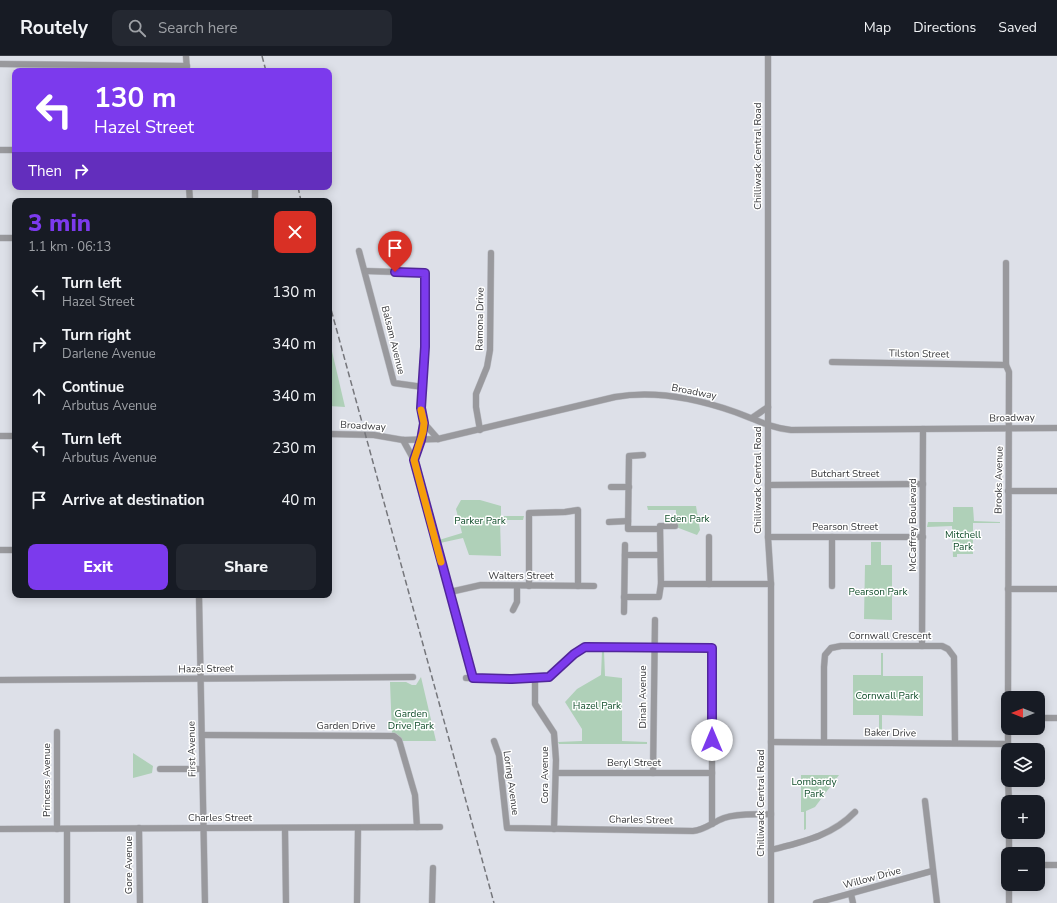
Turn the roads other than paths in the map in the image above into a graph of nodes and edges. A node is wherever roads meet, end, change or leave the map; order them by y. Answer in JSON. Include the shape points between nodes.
{"nodes":[{"id":1,"x":186,"y":56,"type":"edge"},
{"id":2,"x":768,"y":56,"type":"edge"},
{"id":3,"x":0,"y":64,"type":"edge"},
{"id":4,"x":150,"y":68,"type":"edge"},
{"id":5,"x":187,"y":68,"type":"edge"},
{"id":6,"x":0,"y":150,"type":"edge"},
{"id":7,"x":12,"y":150,"type":"edge"},
{"id":8,"x":0,"y":238,"type":"edge"},
{"id":9,"x":12,"y":238,"type":"edge"},
{"id":10,"x":359,"y":251,"type":"dead end"},
{"id":11,"x":491,"y":253,"type":"dead end"},
{"id":12,"x":1006,"y":263,"type":"dead end"},
{"id":13,"x":366,"y":271,"type":"junction"},
{"id":14,"x":832,"y":362,"type":"dead end"},
{"id":15,"x":1006,"y":365,"type":"junction"},
{"id":16,"x":422,"y":387,"type":"junction"},
{"id":17,"x":768,"y":407,"type":"junction"},
{"id":18,"x":752,"y":418,"type":"junction"},
{"id":19,"x":424,"y":423,"type":"junction"},
{"id":20,"x":768,"y":425,"type":"junction"},
{"id":21,"x":1010,"y":428,"type":"junction"},
{"id":22,"x":1057,"y":428,"type":"edge"},
{"id":23,"x":923,"y":429,"type":"junction"},
{"id":24,"x":480,"y":430,"type":"junction"},
{"id":25,"x":332,"y":434,"type":"edge"},
{"id":26,"x":0,"y":436,"type":"edge"},
{"id":27,"x":12,"y":436,"type":"edge"},
{"id":28,"x":438,"y":439,"type":"junction"},
{"id":29,"x":403,"y":440,"type":"junction"},
{"id":30,"x":421,"y":440,"type":"junction"},
{"id":31,"x":643,"y":455,"type":"dead end"},
{"id":32,"x":414,"y":460,"type":"junction"},
{"id":33,"x":923,"y":484,"type":"junction"},
{"id":34,"x":768,"y":485,"type":"junction"},
{"id":35,"x":611,"y":487,"type":"dead end"},
{"id":36,"x":629,"y":487,"type":"junction"},
{"id":37,"x":1008,"y":491,"type":"junction"},
{"id":38,"x":1057,"y":491,"type":"edge"},
{"id":39,"x":609,"y":522,"type":"dead end"},
{"id":40,"x":628,"y":522,"type":"junction"},
{"id":41,"x":676,"y":526,"type":"dead end"},
{"id":42,"x":660,"y":530,"type":"junction"},
{"id":43,"x":709,"y":537,"type":"dead end"},
{"id":44,"x":768,"y":537,"type":"junction"},
{"id":45,"x":832,"y":537,"type":"junction"},
{"id":46,"x":923,"y":537,"type":"junction"},
{"id":47,"x":625,"y":545,"type":"dead end"},
{"id":48,"x":0,"y":550,"type":"edge"},
{"id":49,"x":12,"y":550,"type":"edge"},
{"id":50,"x":624,"y":555,"type":"junction"},
{"id":51,"x":660,"y":555,"type":"junction"},
{"id":52,"x":661,"y":584,"type":"junction"},
{"id":53,"x":709,"y":584,"type":"junction"},
{"id":54,"x":771,"y":584,"type":"junction"},
{"id":55,"x":517,"y":586,"type":"junction"},
{"id":56,"x":529,"y":586,"type":"junction"},
{"id":57,"x":578,"y":586,"type":"junction"},
{"id":58,"x":594,"y":586,"type":"dead end"},
{"id":59,"x":832,"y":586,"type":"dead end"},
{"id":60,"x":1008,"y":589,"type":"junction"},
{"id":61,"x":1057,"y":589,"type":"edge"},
{"id":62,"x":450,"y":592,"type":"junction"},
{"id":63,"x":624,"y":597,"type":"junction"},
{"id":64,"x":199,"y":598,"type":"edge"},
{"id":65,"x":513,"y":610,"type":"dead end"},
{"id":66,"x":624,"y":612,"type":"dead end"},
{"id":67,"x":655,"y":620,"type":"dead end"},
{"id":68,"x":922,"y":646,"type":"junction"},
{"id":69,"x":653,"y":647,"type":"junction"},
{"id":70,"x":413,"y":677,"type":"dead end"},
{"id":71,"x":466,"y":678,"type":"dead end"},
{"id":72,"x":473,"y":678,"type":"junction"},
{"id":73,"x":534,"y":678,"type":"junction"},
{"id":74,"x":200,"y":679,"type":"junction"},
{"id":75,"x":0,"y":680,"type":"edge"},
{"id":76,"x":1008,"y":691,"type":"edge"},
{"id":77,"x":1045,"y":718,"type":"edge"},
{"id":78,"x":1057,"y":718,"type":"edge"},
{"id":79,"x":56,"y":732,"type":"dead end"},
{"id":80,"x":202,"y":735,"type":"junction"},
{"id":81,"x":494,"y":741,"type":"dead end"},
{"id":82,"x":771,"y":742,"type":"junction"},
{"id":83,"x":824,"y":742,"type":"junction"},
{"id":84,"x":955,"y":743,"type":"junction"},
{"id":85,"x":1001,"y":746,"type":"edge"},
{"id":86,"x":160,"y":768,"type":"dead end"},
{"id":87,"x":202,"y":769,"type":"junction"},
{"id":88,"x":556,"y":773,"type":"junction"},
{"id":89,"x":653,"y":773,"type":"junction"},
{"id":90,"x":712,"y":773,"type":"junction"},
{"id":91,"x":925,"y":802,"type":"dead end"},
{"id":92,"x":856,"y":812,"type":"dead end"},
{"id":93,"x":771,"y":814,"type":"junction"},
{"id":94,"x":712,"y":824,"type":"junction"},
{"id":95,"x":418,"y":827,"type":"junction"},
{"id":96,"x":440,"y":827,"type":"dead end"},
{"id":97,"x":139,"y":828,"type":"junction"},
{"id":98,"x":285,"y":828,"type":"junction"},
{"id":99,"x":358,"y":828,"type":"junction"},
{"id":100,"x":507,"y":828,"type":"joint"},
{"id":101,"x":0,"y":829,"type":"edge"},
{"id":102,"x":57,"y":829,"type":"junction"},
{"id":103,"x":67,"y":829,"type":"junction"},
{"id":104,"x":204,"y":829,"type":"junction"},
{"id":105,"x":554,"y":829,"type":"junction"},
{"id":106,"x":771,"y":850,"type":"junction"},
{"id":107,"x":1045,"y":865,"type":"edge"},
{"id":108,"x":1057,"y":865,"type":"edge"},
{"id":109,"x":433,"y":868,"type":"dead end"},
{"id":110,"x":932,"y":871,"type":"junction"},
{"id":111,"x":1009,"y":891,"type":"edge"},
{"id":112,"x":851,"y":894,"type":"junction"},
{"id":113,"x":68,"y":903,"type":"edge"},
{"id":114,"x":140,"y":903,"type":"edge"},
{"id":115,"x":205,"y":903,"type":"edge"},
{"id":116,"x":286,"y":903,"type":"edge"},
{"id":117,"x":357,"y":903,"type":"edge"},
{"id":118,"x":432,"y":903,"type":"edge"},
{"id":119,"x":771,"y":903,"type":"edge"},
{"id":120,"x":816,"y":903,"type":"edge"},
{"id":121,"x":852,"y":903,"type":"edge"},
{"id":122,"x":936,"y":903,"type":"edge"},
{"id":123,"x":1009,"y":903,"type":"edge"}],
"edges":[{"from":1,"to":5,"type":"street"},
{"from":2,"to":17,"type":"street","name":"Chilliwack Central Road"},
{"from":3,"to":4,"type":"street"},
{"from":6,"to":7,"type":"street"},
{"from":8,"to":9,"type":"street"},
{"from":10,"to":13,"type":"street","name":"Balsam Avenue"},
{"from":11,"to":24,"type":"street","name":"Ramona Drive","via":[[490,350],[487,367],[476,394]]},
{"from":12,"to":15,"type":"street","name":"Brooks Avenue"},
{"from":13,"to":16,"type":"street","name":"Balsam Avenue","via":[[394,383]]},
{"from":13,"to":16,"type":"street","via":[[425,273]]},
{"from":14,"to":15,"type":"street","name":"Tilston Street"},
{"from":15,"to":21,"type":"street","name":"Brooks Avenue","via":[[1009,372]]},
{"from":16,"to":19,"type":"street","via":[[421,408]]},
{"from":17,"to":18,"type":"street"},
{"from":17,"to":20,"type":"street","name":"Chilliwack Central Road"},
{"from":18,"to":20,"type":"street","name":"Broadway"},
{"from":18,"to":24,"type":"street","name":"Broadway","via":[[690,400],[640,394],[615,397]]},
{"from":19,"to":28,"type":"street"},
{"from":19,"to":30,"type":"street"},
{"from":20,"to":23,"type":"street","name":"Broadway","via":[[791,430]]},
{"from":20,"to":34,"type":"street","name":"Chilliwack Central Road"},
{"from":21,"to":22,"type":"street","name":"Broadway"},
{"from":21,"to":23,"type":"street","name":"Broadway"},
{"from":21,"to":37,"type":"street","name":"Brooks Avenue"},
{"from":23,"to":33,"type":"street","name":"McCaffrey Boulevard"},
{"from":24,"to":28,"type":"street","name":"Broadway"},
{"from":25,"to":29,"type":"street","name":"Broadway","via":[[374,435]]},
{"from":26,"to":27,"type":"street"},
{"from":28,"to":30,"type":"street","name":"Broadway"},
{"from":29,"to":30,"type":"street","name":"Broadway"},
{"from":29,"to":32,"type":"street"},
{"from":30,"to":32,"type":"street"},
{"from":31,"to":36,"type":"street","via":[[629,456]]},
{"from":32,"to":62,"type":"street"},
{"from":33,"to":34,"type":"street","name":"Butchart Street"},
{"from":33,"to":46,"type":"street","name":"McCaffrey Boulevard"},
{"from":34,"to":44,"type":"street","name":"Chilliwack Central Road"},
{"from":35,"to":36,"type":"street"},
{"from":36,"to":40,"type":"street"},
{"from":37,"to":38,"type":"street"},
{"from":37,"to":60,"type":"street","name":"Brooks Avenue"},
{"from":39,"to":40,"type":"street"},
{"from":40,"to":42,"type":"street","via":[[628,529]]},
{"from":41,"to":42,"type":"street","via":[[660,526]]},
{"from":42,"to":51,"type":"street"},
{"from":43,"to":53,"type":"street"},
{"from":44,"to":45,"type":"street","name":"Pearson Street"},
{"from":44,"to":54,"type":"street","name":"Chilliwack Central Road"},
{"from":45,"to":46,"type":"street","name":"Pearson Street"},
{"from":45,"to":59,"type":"street"},
{"from":46,"to":68,"type":"street","name":"McCaffrey Boulevard"},
{"from":47,"to":50,"type":"street"},
{"from":48,"to":49,"type":"street"},
{"from":50,"to":51,"type":"street"},
{"from":50,"to":63,"type":"street"},
{"from":51,"to":52,"type":"street"},
{"from":52,"to":53,"type":"street"},
{"from":52,"to":63,"type":"street","via":[[659,597]]},
{"from":53,"to":54,"type":"street"},
{"from":54,"to":82,"type":"street","name":"Chilliwack Central Road"},
{"from":55,"to":56,"type":"street","name":"Walters Street"},
{"from":55,"to":62,"type":"street","name":"Walters Street","via":[[481,585]]},
{"from":55,"to":65,"type":"street","via":[[517,602]]},
{"from":56,"to":57,"type":"street","name":"Walters Street"},
{"from":56,"to":57,"type":"street","via":[[529,513],[578,510]]},
{"from":57,"to":58,"type":"street","name":"Walters Street"},
{"from":60,"to":61,"type":"street"},
{"from":60,"to":76,"type":"street","name":"Brooks Avenue"},
{"from":62,"to":72,"type":"street"},
{"from":63,"to":66,"type":"street"},
{"from":64,"to":74,"type":"street","name":"First Avenue"},
{"from":67,"to":69,"type":"street","name":"Dinah Avenue"},
{"from":68,"to":83,"type":"street","name":"Cornwall Crescent","via":[[831,648],[825,655],[824,667]]},
{"from":68,"to":84,"type":"street","name":"Cornwall Crescent","via":[[948,648],[954,657]]},
{"from":69,"to":73,"type":"street","via":[[585,647],[549,677]]},
{"from":69,"to":89,"type":"street","name":"Dinah Avenue"},
{"from":69,"to":90,"type":"street","via":[[712,648]]},
{"from":70,"to":74,"type":"street","name":"Hazel Street"},
{"from":71,"to":72,"type":"street"},
{"from":72,"to":73,"type":"street"},
{"from":73,"to":88,"type":"street","name":"Cora Avenue","via":[[535,704],[554,733]]},
{"from":74,"to":75,"type":"street","name":"Hazel Street"},
{"from":74,"to":80,"type":"street","name":"First Avenue"},
{"from":77,"to":78,"type":"street"},
{"from":79,"to":102,"type":"street","name":"Princess Avenue"},
{"from":80,"to":87,"type":"street","name":"First Avenue"},
{"from":80,"to":95,"type":"street","name":"Garden Drive","via":[[394,736],[399,740],[415,795]]},
{"from":81,"to":100,"type":"street","name":"Loring Avenue","via":[[499,755]]},
{"from":82,"to":83,"type":"street","name":"Baker Drive"},
{"from":82,"to":93,"type":"street","name":"Chilliwack Central Road"},
{"from":83,"to":84,"type":"street","name":"Baker Drive"},
{"from":84,"to":85,"type":"street","name":"Baker Drive"},
{"from":86,"to":87,"type":"street"},
{"from":87,"to":104,"type":"street","name":"First Avenue"},
{"from":88,"to":89,"type":"street","name":"Beryl Street"},
{"from":88,"to":105,"type":"street","name":"Cora Avenue"},
{"from":89,"to":90,"type":"street","name":"Beryl Street"},
{"from":90,"to":94,"type":"street"},
{"from":91,"to":110,"type":"street"},
{"from":92,"to":106,"type":"street","via":[[831,832]]},
{"from":93,"to":94,"type":"street","name":"Charles Street","via":[[737,815]]},
{"from":93,"to":106,"type":"street","name":"Chilliwack Central Road"},
{"from":94,"to":105,"type":"street","name":"Charles Street","via":[[701,831]]},
{"from":95,"to":96,"type":"street","name":"Charles Street"},
{"from":95,"to":99,"type":"street","name":"Charles Street"},
{"from":97,"to":103,"type":"street","name":"Charles Street"},
{"from":97,"to":104,"type":"street","name":"Charles Street"},
{"from":97,"to":114,"type":"street","name":"Gore Avenue"},
{"from":98,"to":99,"type":"street","name":"Charles Street"},
{"from":98,"to":104,"type":"street","name":"Charles Street"},
{"from":98,"to":116,"type":"street"},
{"from":99,"to":117,"type":"street"},
{"from":100,"to":105,"type":"street","name":"Charles Street"},
{"from":101,"to":102,"type":"street","name":"Charles Street"},
{"from":102,"to":103,"type":"street","name":"Charles Street"},
{"from":103,"to":113,"type":"street"},
{"from":104,"to":115,"type":"street","name":"First Avenue"},
{"from":106,"to":119,"type":"street","name":"Chilliwack Central Road"},
{"from":107,"to":108,"type":"street"},
{"from":109,"to":118,"type":"street"},
{"from":110,"to":112,"type":"street","name":"Willow Drive"},
{"from":110,"to":122,"type":"street"},
{"from":111,"to":123,"type":"street"},
{"from":112,"to":120,"type":"street","name":"Willow Drive"},
{"from":112,"to":121,"type":"street"}]}
